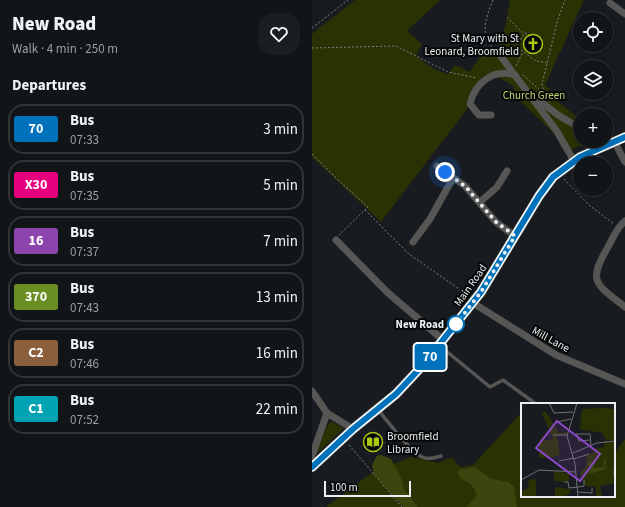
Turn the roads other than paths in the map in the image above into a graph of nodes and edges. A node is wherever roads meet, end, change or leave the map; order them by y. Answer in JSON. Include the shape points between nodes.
{"nodes":[{"id":1,"x":610,"y":3,"type":"dead end"},
{"id":2,"x":625,"y":14,"type":"edge"},
{"id":3,"x":499,"y":54,"type":"road end"},
{"id":4,"x":516,"y":73,"type":"junction"},
{"id":5,"x":528,"y":93,"type":"junction"},
{"id":6,"x":491,"y":115,"type":"dead end"},
{"id":7,"x":558,"y":115,"type":"junction"},
{"id":8,"x":573,"y":124,"type":"edge"},
{"id":9,"x":560,"y":136,"type":"junction"},
{"id":10,"x":625,"y":137,"type":"edge"},
{"id":11,"x":614,"y":141,"type":"joint"},
{"id":12,"x":594,"y":148,"type":"edge"},
{"id":13,"x":582,"y":156,"type":"edge"},
{"id":14,"x":573,"y":159,"type":"edge"},
{"id":15,"x":573,"y":162,"type":"edge"},
{"id":16,"x":625,"y":162,"type":"edge"},
{"id":17,"x":437,"y":166,"type":"dead end"},
{"id":18,"x":507,"y":171,"type":"dead end"},
{"id":19,"x":453,"y":178,"type":"junction"},
{"id":20,"x":480,"y":202,"type":"junction"},
{"id":21,"x":625,"y":221,"type":"edge"},
{"id":22,"x":515,"y":236,"type":"junction"},
{"id":23,"x":336,"y":240,"type":"road end"},
{"id":24,"x":413,"y":242,"type":"dead end"},
{"id":25,"x":472,"y":300,"type":"junction"},
{"id":26,"x":625,"y":307,"type":"edge"},
{"id":27,"x":442,"y":343,"type":"junction"},
{"id":28,"x":625,"y":384,"type":"edge"},
{"id":29,"x":312,"y":391,"type":"edge"},
{"id":30,"x":535,"y":403,"type":"edge"},
{"id":31,"x":378,"y":410,"type":"junction"},
{"id":32,"x":327,"y":413,"type":"junction"},
{"id":33,"x":353,"y":429,"type":"junction"},
{"id":34,"x":312,"y":456,"type":"edge"},
{"id":35,"x":441,"y":456,"type":"dead end"},
{"id":36,"x":312,"y":467,"type":"edge"}],
"edges":[{"from":1,"to":2,"type":"street"},
{"from":3,"to":4,"type":"street"},
{"from":4,"to":5,"type":"street"},
{"from":4,"to":6,"type":"street","via":[[506,72],[484,79],[473,93],[470,104],[479,115]]},
{"from":5,"to":7,"type":"street"},
{"from":5,"to":9,"type":"street"},
{"from":7,"to":8,"type":"street"},
{"from":7,"to":9,"type":"street","via":[[553,119]]},
{"from":9,"to":14,"type":"street"},
{"from":10,"to":11,"type":"main road","name":"Main Road"},
{"from":11,"to":16,"type":"street"},
{"from":12,"to":13,"type":"main road","name":"Main Road"},
{"from":15,"to":22,"type":"main road","name":"Main Road","via":[[543,189]]},
{"from":17,"to":19,"type":"street"},
{"from":18,"to":20,"type":"street","via":[[497,187]]},
{"from":19,"to":20,"type":"street"},
{"from":19,"to":24,"type":"street","via":[[428,223]]},
{"from":20,"to":22,"type":"street","via":[[496,222]]},
{"from":21,"to":26,"type":"street","via":[[597,264],[595,274],[600,287]]},
{"from":22,"to":25,"type":"main road","name":"Main Road"},
{"from":23,"to":27,"type":"street"},
{"from":25,"to":27,"type":"main road","name":"Main Road"},
{"from":25,"to":28,"type":"street","name":"Mill Lane","via":[[552,353]]},
{"from":27,"to":30,"type":"lane","via":[[490,387],[503,380]]},
{"from":27,"to":31,"type":"main road","name":"Main Road","via":[[410,380]]},
{"from":29,"to":32,"type":"street"},
{"from":31,"to":33,"type":"main road","name":"Main Road"},
{"from":31,"to":35,"type":"lane","via":[[423,458],[434,459]]},
{"from":32,"to":33,"type":"street"},
{"from":32,"to":34,"type":"street"},
{"from":33,"to":36,"type":"main road","name":"Main Road"}]}
